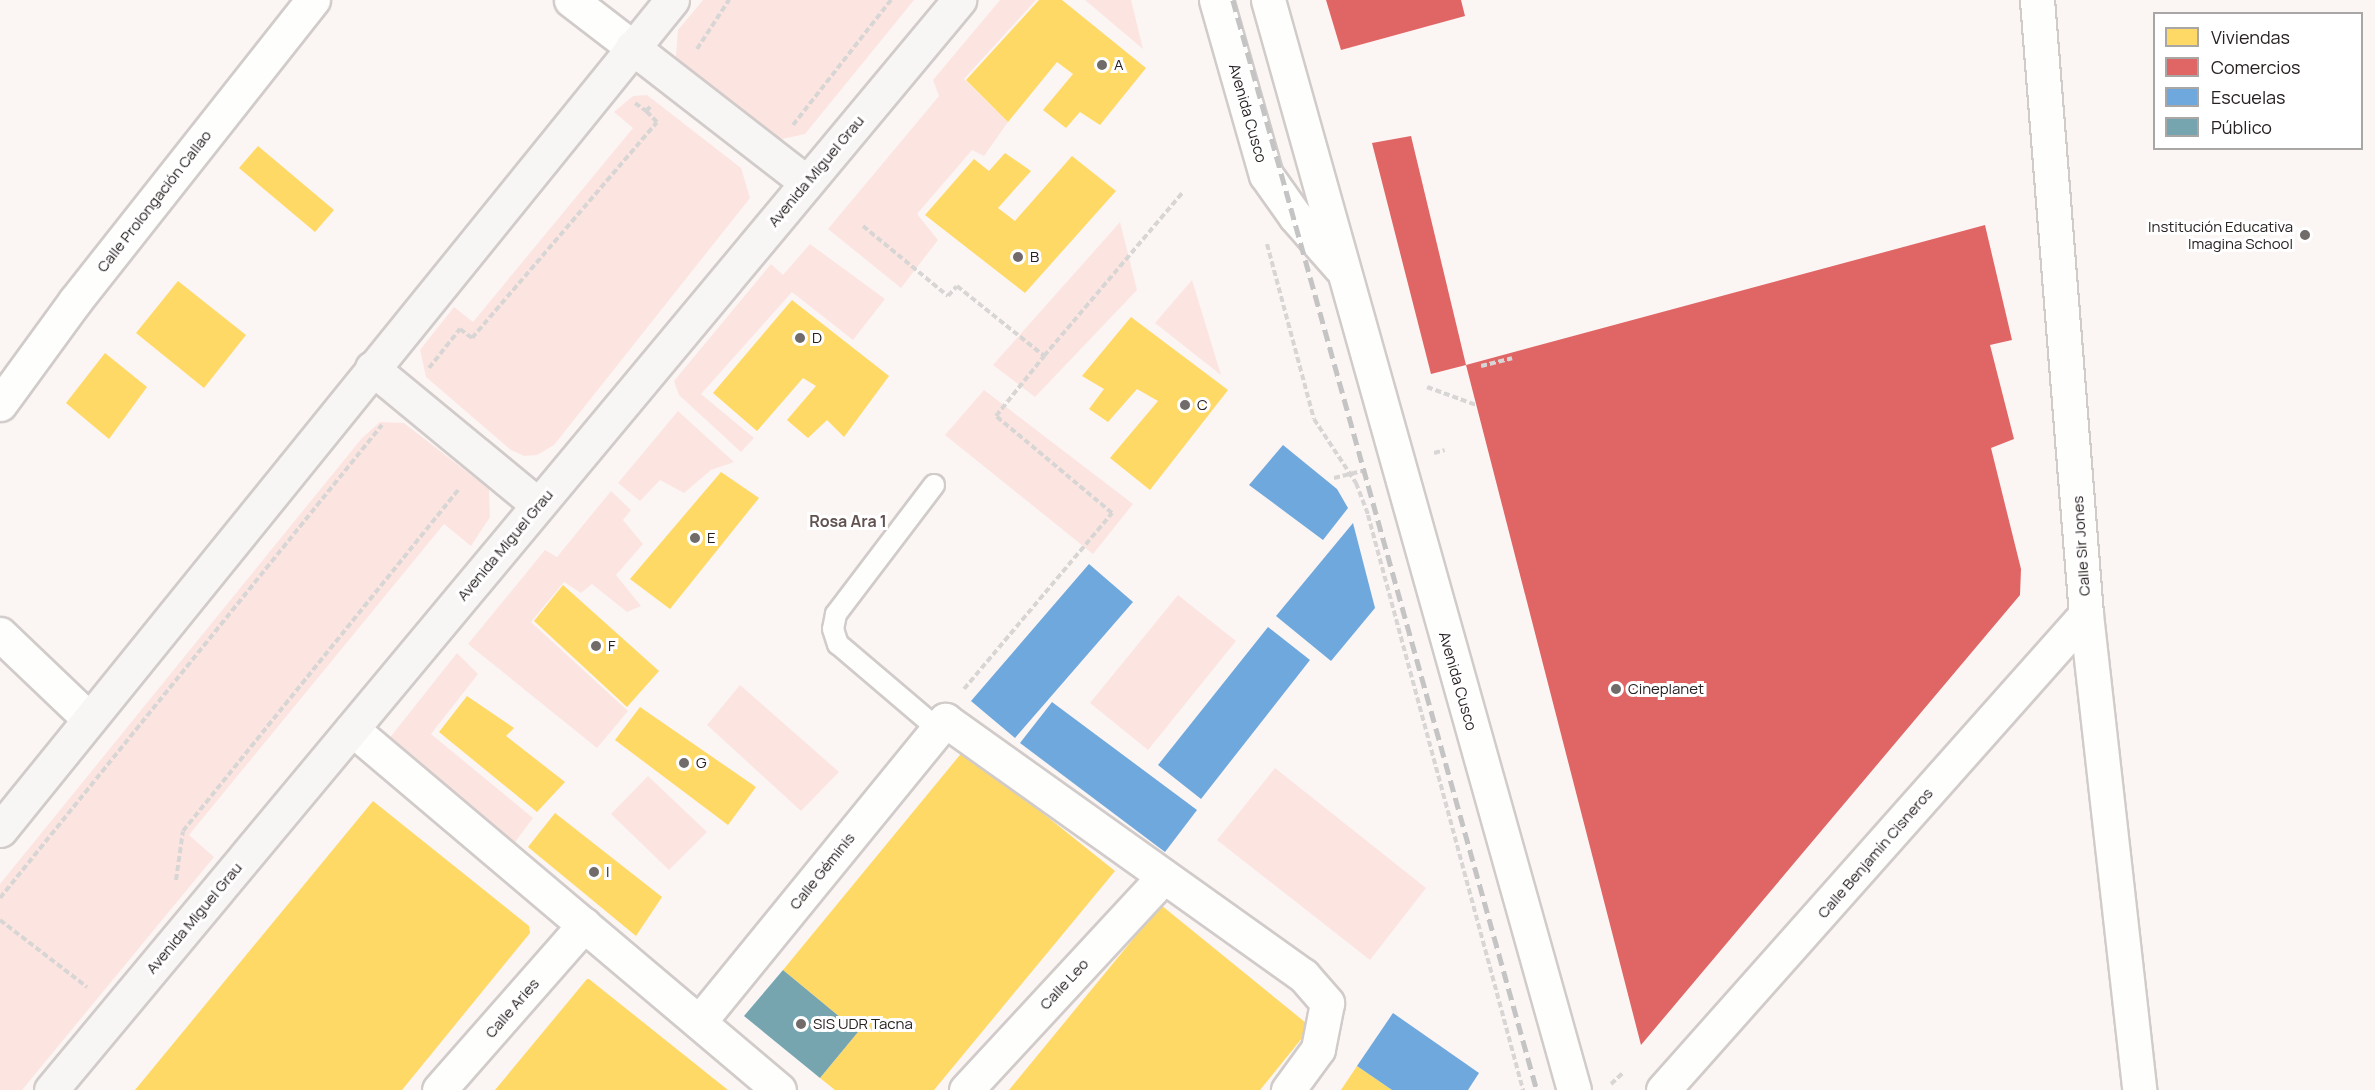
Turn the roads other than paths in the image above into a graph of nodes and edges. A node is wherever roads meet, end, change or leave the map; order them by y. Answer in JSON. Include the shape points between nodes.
{"nodes":[{"id":1,"x":313,"y":0,"type":"edge"},
{"id":2,"x":571,"y":0,"type":"edge"},
{"id":3,"x":672,"y":0,"type":"edge"},
{"id":4,"x":959,"y":0,"type":"edge"},
{"id":5,"x":1216,"y":0,"type":"edge"},
{"id":6,"x":1268,"y":0,"type":"edge"},
{"id":7,"x":2037,"y":0,"type":"edge"},
{"id":8,"x":632,"y":47,"type":"junction"},
{"id":9,"x":807,"y":182,"type":"junction"},
{"id":10,"x":1345,"y":272,"type":"junction"},
{"id":11,"x":372,"y":368,"type":"junction"},
{"id":12,"x":0,"y":404,"type":"edge"},
{"id":13,"x":934,"y":485,"type":"dead end"},
{"id":14,"x":538,"y":505,"type":"junction"},
{"id":15,"x":2086,"y":614,"type":"junction"},
{"id":16,"x":0,"y":634,"type":"edge"},
{"id":17,"x":89,"y":719,"type":"junction"},
{"id":18,"x":941,"y":724,"type":"junction"},
{"id":19,"x":352,"y":729,"type":"junction"},
{"id":20,"x":0,"y":830,"type":"edge"},
{"id":21,"x":1163,"y":877,"type":"junction"},
{"id":22,"x":584,"y":925,"type":"junction"},
{"id":23,"x":699,"y":1022,"type":"junction"},
{"id":24,"x":51,"y":1090,"type":"edge"},
{"id":25,"x":439,"y":1090,"type":"edge"},
{"id":26,"x":779,"y":1090,"type":"edge"},
{"id":27,"x":966,"y":1090,"type":"edge"},
{"id":28,"x":1288,"y":1090,"type":"edge"},
{"id":29,"x":1574,"y":1090,"type":"edge"},
{"id":30,"x":1663,"y":1090,"type":"edge"},
{"id":31,"x":2139,"y":1090,"type":"edge"}],
"edges":[{"from":1,"to":12,"type":"street","name":"Calle Prolongación Callao","via":[[75,301]]},
{"from":2,"to":8,"type":"street"},
{"from":3,"to":8,"type":"main road"},
{"from":4,"to":9,"type":"main road","name":"Avenida Miguel Grau"},
{"from":5,"to":10,"type":"street","name":"Avenida Cusco","via":[[1266,175],[1295,216]]},
{"from":6,"to":10,"type":"street","name":"Avenida Cusco"},
{"from":7,"to":15,"type":"street","name":"Calle Sir Jones"},
{"from":8,"to":9,"type":"main road"},
{"from":8,"to":11,"type":"main road"},
{"from":9,"to":14,"type":"main road","name":"Avenida Miguel Grau"},
{"from":10,"to":29,"type":"street","name":"Avenida Cusco"},
{"from":11,"to":14,"type":"main road"},
{"from":11,"to":17,"type":"main road"},
{"from":13,"to":18,"type":"lane","via":[[836,614],[833,630],[838,644]]},
{"from":14,"to":19,"type":"main road","name":"Avenida Miguel Grau"},
{"from":15,"to":30,"type":"street","name":"Calle Benjamín Cisneros"},
{"from":15,"to":31,"type":"street","name":"Calle Sir Jones"},
{"from":16,"to":17,"type":"street"},
{"from":17,"to":20,"type":"main road"},
{"from":18,"to":21,"type":"street"},
{"from":18,"to":23,"type":"street","name":"Calle Géminis"},
{"from":19,"to":22,"type":"street"},
{"from":19,"to":24,"type":"main road","name":"Avenida Miguel Grau"},
{"from":21,"to":27,"type":"street","name":"Calle Leo"},
{"from":21,"to":28,"type":"street","via":[[1303,975],[1327,1003],[1318,1049]]},
{"from":22,"to":23,"type":"street"},
{"from":22,"to":25,"type":"street","name":"Calle Aries"},
{"from":23,"to":26,"type":"street"}]}
